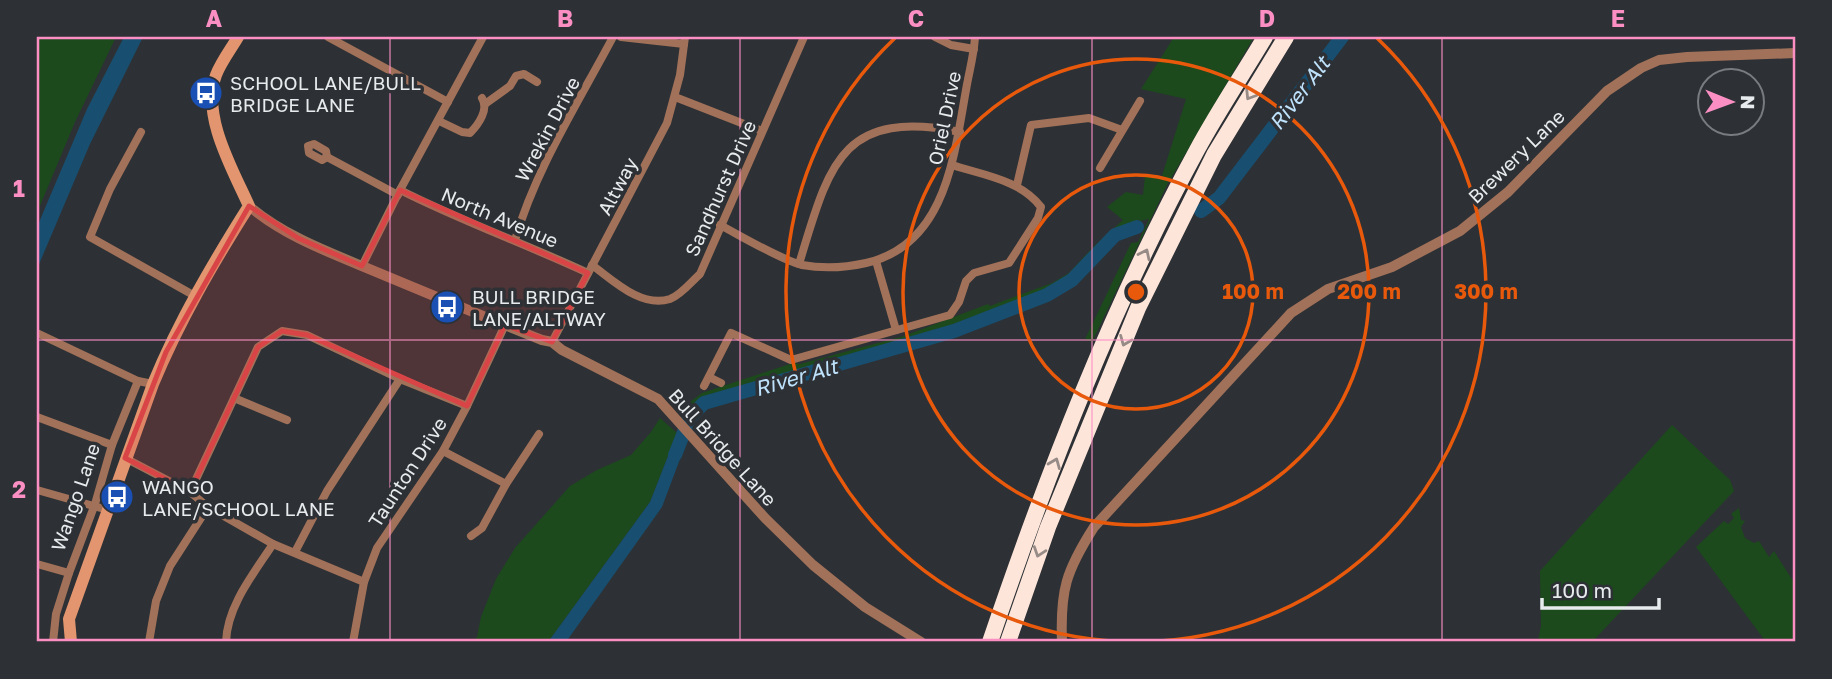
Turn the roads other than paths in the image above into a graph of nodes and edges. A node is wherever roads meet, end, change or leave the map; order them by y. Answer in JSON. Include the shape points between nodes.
{"nodes":[{"id":1,"x":238,"y":37,"type":"edge"},
{"id":2,"x":328,"y":37,"type":"edge"},
{"id":3,"x":483,"y":37,"type":"edge"},
{"id":4,"x":613,"y":37,"type":"edge"},
{"id":5,"x":621,"y":37,"type":"edge"},
{"id":6,"x":804,"y":37,"type":"edge"},
{"id":7,"x":935,"y":37,"type":"edge"},
{"id":8,"x":975,"y":37,"type":"edge"},
{"id":9,"x":1265,"y":37,"type":"edge"},
{"id":10,"x":1286,"y":37,"type":"edge"},
{"id":11,"x":685,"y":40,"type":"edge"},
{"id":12,"x":974,"y":50,"type":"junction"},
{"id":13,"x":1795,"y":53,"type":"edge"},
{"id":14,"x":537,"y":82,"type":"dead end"},
{"id":15,"x":675,"y":97,"type":"junction"},
{"id":16,"x":1140,"y":101,"type":"dead end"},
{"id":17,"x":448,"y":102,"type":"junction"},
{"id":18,"x":439,"y":121,"type":"junction"},
{"id":19,"x":1122,"y":130,"type":"junction"},
{"id":20,"x":762,"y":131,"type":"junction"},
{"id":21,"x":141,"y":132,"type":"dead end"},
{"id":22,"x":960,"y":132,"type":"junction"},
{"id":23,"x":327,"y":157,"type":"dead end"},
{"id":24,"x":952,"y":165,"type":"junction"},
{"id":25,"x":1100,"y":169,"type":"dead end"},
{"id":26,"x":1017,"y":185,"type":"junction"},
{"id":27,"x":399,"y":192,"type":"junction"},
{"id":28,"x":249,"y":206,"type":"junction"},
{"id":29,"x":720,"y":225,"type":"junction"},
{"id":30,"x":514,"y":240,"type":"junction"},
{"id":31,"x":876,"y":261,"type":"junction"},
{"id":32,"x":799,"y":264,"type":"junction"},
{"id":33,"x":362,"y":266,"type":"junction"},
{"id":34,"x":590,"y":270,"type":"junction"},
{"id":35,"x":195,"y":296,"type":"junction"},
{"id":36,"x":505,"y":325,"type":"junction"},
{"id":37,"x":896,"y":330,"type":"junction"},
{"id":38,"x":37,"y":334,"type":"edge"},
{"id":39,"x":552,"y":342,"type":"junction"},
{"id":40,"x":709,"y":377,"type":"junction"},
{"id":41,"x":400,"y":379,"type":"junction"},
{"id":42,"x":138,"y":381,"type":"junction"},
{"id":43,"x":721,"y":383,"type":"dead end"},
{"id":44,"x":153,"y":384,"type":"junction"},
{"id":45,"x":704,"y":386,"type":"dead end"},
{"id":46,"x":234,"y":398,"type":"junction"},
{"id":47,"x":467,"y":406,"type":"junction"},
{"id":48,"x":37,"y":417,"type":"edge"},
{"id":49,"x":287,"y":420,"type":"dead end"},
{"id":50,"x":539,"y":434,"type":"dead end"},
{"id":51,"x":112,"y":445,"type":"junction"},
{"id":52,"x":443,"y":451,"type":"junction"},
{"id":53,"x":125,"y":457,"type":"junction"},
{"id":54,"x":506,"y":484,"type":"junction"},
{"id":55,"x":37,"y":490,"type":"edge"},
{"id":56,"x":190,"y":492,"type":"junction"},
{"id":57,"x":95,"y":504,"type":"junction"},
{"id":58,"x":208,"y":507,"type":"junction"},
{"id":59,"x":108,"y":510,"type":"junction"},
{"id":60,"x":471,"y":536,"type":"dead end"},
{"id":61,"x":273,"y":544,"type":"junction"},
{"id":62,"x":295,"y":552,"type":"junction"},
{"id":63,"x":37,"y":564,"type":"edge"},
{"id":64,"x":69,"y":573,"type":"junction"},
{"id":65,"x":364,"y":582,"type":"junction"},
{"id":66,"x":53,"y":642,"type":"edge"},
{"id":67,"x":71,"y":642,"type":"edge"},
{"id":68,"x":149,"y":642,"type":"edge"},
{"id":69,"x":226,"y":642,"type":"edge"},
{"id":70,"x":353,"y":642,"type":"edge"},
{"id":71,"x":921,"y":642,"type":"edge"},
{"id":72,"x":990,"y":642,"type":"edge"},
{"id":73,"x":1008,"y":642,"type":"edge"},
{"id":74,"x":1062,"y":642,"type":"edge"}],
"edges":[{"from":1,"to":28,"type":"main road","via":[[215,77],[212,106],[218,134]]},
{"from":2,"to":17,"type":"street"},
{"from":3,"to":17,"type":"street"},
{"from":4,"to":30,"type":"street","name":"Wrekin Drive","via":[[539,174]]},
{"from":5,"to":11,"type":"street"},
{"from":6,"to":20,"type":"street","name":"Sandhurst Drive"},
{"from":7,"to":12,"type":"street"},
{"from":8,"to":12,"type":"street","name":"Oriel Drive"},
{"from":72,"to":9,"type":"highway","one_way":true,"via":[[1030,523],[1120,305],[1197,150]]},
{"from":10,"to":73,"type":"highway","one_way":true,"via":[[1214,155],[1138,308],[1048,527]]},
{"from":11,"to":15,"type":"street","name":"Altway"},
{"from":12,"to":22,"type":"street","name":"Oriel Drive"},
{"from":13,"to":74,"type":"street","name":"Brewery Lane","via":[[1687,57],[1659,60],[1641,68],[1607,91],[1508,192],[1460,231],[1392,267],[1317,295],[1291,313],[1094,527],[1074,560],[1063,591]]},
{"from":14,"to":18,"type":"street","via":[[524,74],[516,76],[510,86],[484,101],[485,110],[470,133]]},
{"from":15,"to":20,"type":"street"},
{"from":15,"to":34,"type":"street","name":"Altway","via":[[655,148]]},
{"from":16,"to":19,"type":"street"},
{"from":17,"to":18,"type":"street"},
{"from":18,"to":27,"type":"street"},
{"from":19,"to":25,"type":"street"},
{"from":19,"to":26,"type":"street","via":[[1089,118],[1031,125]]},
{"from":20,"to":29,"type":"street","name":"Sandhurst Drive"},
{"from":21,"to":35,"type":"street","via":[[90,236]]},
{"from":22,"to":24,"type":"street","name":"Oriel Drive"},
{"from":22,"to":32,"type":"street","via":[[909,125],[878,131],[855,142],[824,185]]},
{"from":23,"to":27,"type":"street","name":"North Avenue"},
{"from":24,"to":26,"type":"street"},
{"from":24,"to":31,"type":"street","name":"Oriel Drive","via":[[933,214],[921,231]]},
{"from":26,"to":37,"type":"street","via":[[1041,207],[1009,263],[974,273],[950,315]]},
{"from":27,"to":30,"type":"street","name":"North Avenue"},
{"from":27,"to":33,"type":"street"},
{"from":28,"to":33,"type":"street","name":"Bull Bridge Lane","via":[[298,238]]},
{"from":28,"to":35,"type":"main road","name":"Wango Lane"},
{"from":29,"to":32,"type":"street","name":"Oriel Drive"},
{"from":29,"to":34,"type":"street","name":"Sandhurst Drive","via":[[700,274],[671,299],[634,295]]},
{"from":30,"to":34,"type":"street","name":"North Avenue"},
{"from":31,"to":32,"type":"street","name":"Oriel Drive","via":[[844,268]]},
{"from":31,"to":37,"type":"street"},
{"from":33,"to":36,"type":"street","name":"Bull Bridge Lane"},
{"from":34,"to":39,"type":"street","name":"Altway"},
{"from":35,"to":44,"type":"main road","name":"Wango Lane"},
{"from":36,"to":39,"type":"street","name":"Bull Bridge Lane"},
{"from":36,"to":47,"type":"street","name":"Taunton Drive"},
{"from":37,"to":40,"type":"street","via":[[791,360],[731,333]]},
{"from":38,"to":42,"type":"street"},
{"from":39,"to":71,"type":"street","name":"Bull Bridge Lane","via":[[665,405],[813,565],[865,607]]},
{"from":40,"to":43,"type":"street"},
{"from":40,"to":45,"type":"street"},
{"from":41,"to":46,"type":"street","via":[[307,334],[282,331],[258,347]]},
{"from":41,"to":47,"type":"street"},
{"from":41,"to":62,"type":"street","via":[[339,472]]},
{"from":42,"to":44,"type":"street"},
{"from":42,"to":51,"type":"street","name":"Wango Lane"},
{"from":44,"to":53,"type":"main road","name":"Wango Lane"},
{"from":46,"to":49,"type":"street"},
{"from":46,"to":56,"type":"street"},
{"from":47,"to":52,"type":"street","name":"Taunton Drive"},
{"from":48,"to":51,"type":"street"},
{"from":50,"to":54,"type":"street"},
{"from":51,"to":57,"type":"street","name":"Wango Lane"},
{"from":52,"to":54,"type":"street"},
{"from":52,"to":65,"type":"street","name":"Taunton Drive","via":[[377,548]]},
{"from":53,"to":56,"type":"street"},
{"from":53,"to":59,"type":"main road","name":"Wango Lane"},
{"from":54,"to":60,"type":"street","via":[[482,528]]},
{"from":55,"to":57,"type":"street"},
{"from":56,"to":58,"type":"street"},
{"from":57,"to":59,"type":"street"},
{"from":57,"to":64,"type":"street","name":"Wango Lane"},
{"from":58,"to":61,"type":"street"},
{"from":58,"to":68,"type":"street","via":[[170,566],[156,601]]},
{"from":59,"to":67,"type":"main road","name":"Wango Lane","via":[[69,619]]},
{"from":61,"to":62,"type":"street"},
{"from":61,"to":69,"type":"street","via":[[239,596]]},
{"from":62,"to":65,"type":"street"},
{"from":63,"to":64,"type":"street"},
{"from":64,"to":66,"type":"street","name":"Wango Lane"},
{"from":65,"to":70,"type":"street","name":"Taunton Drive"}]}
